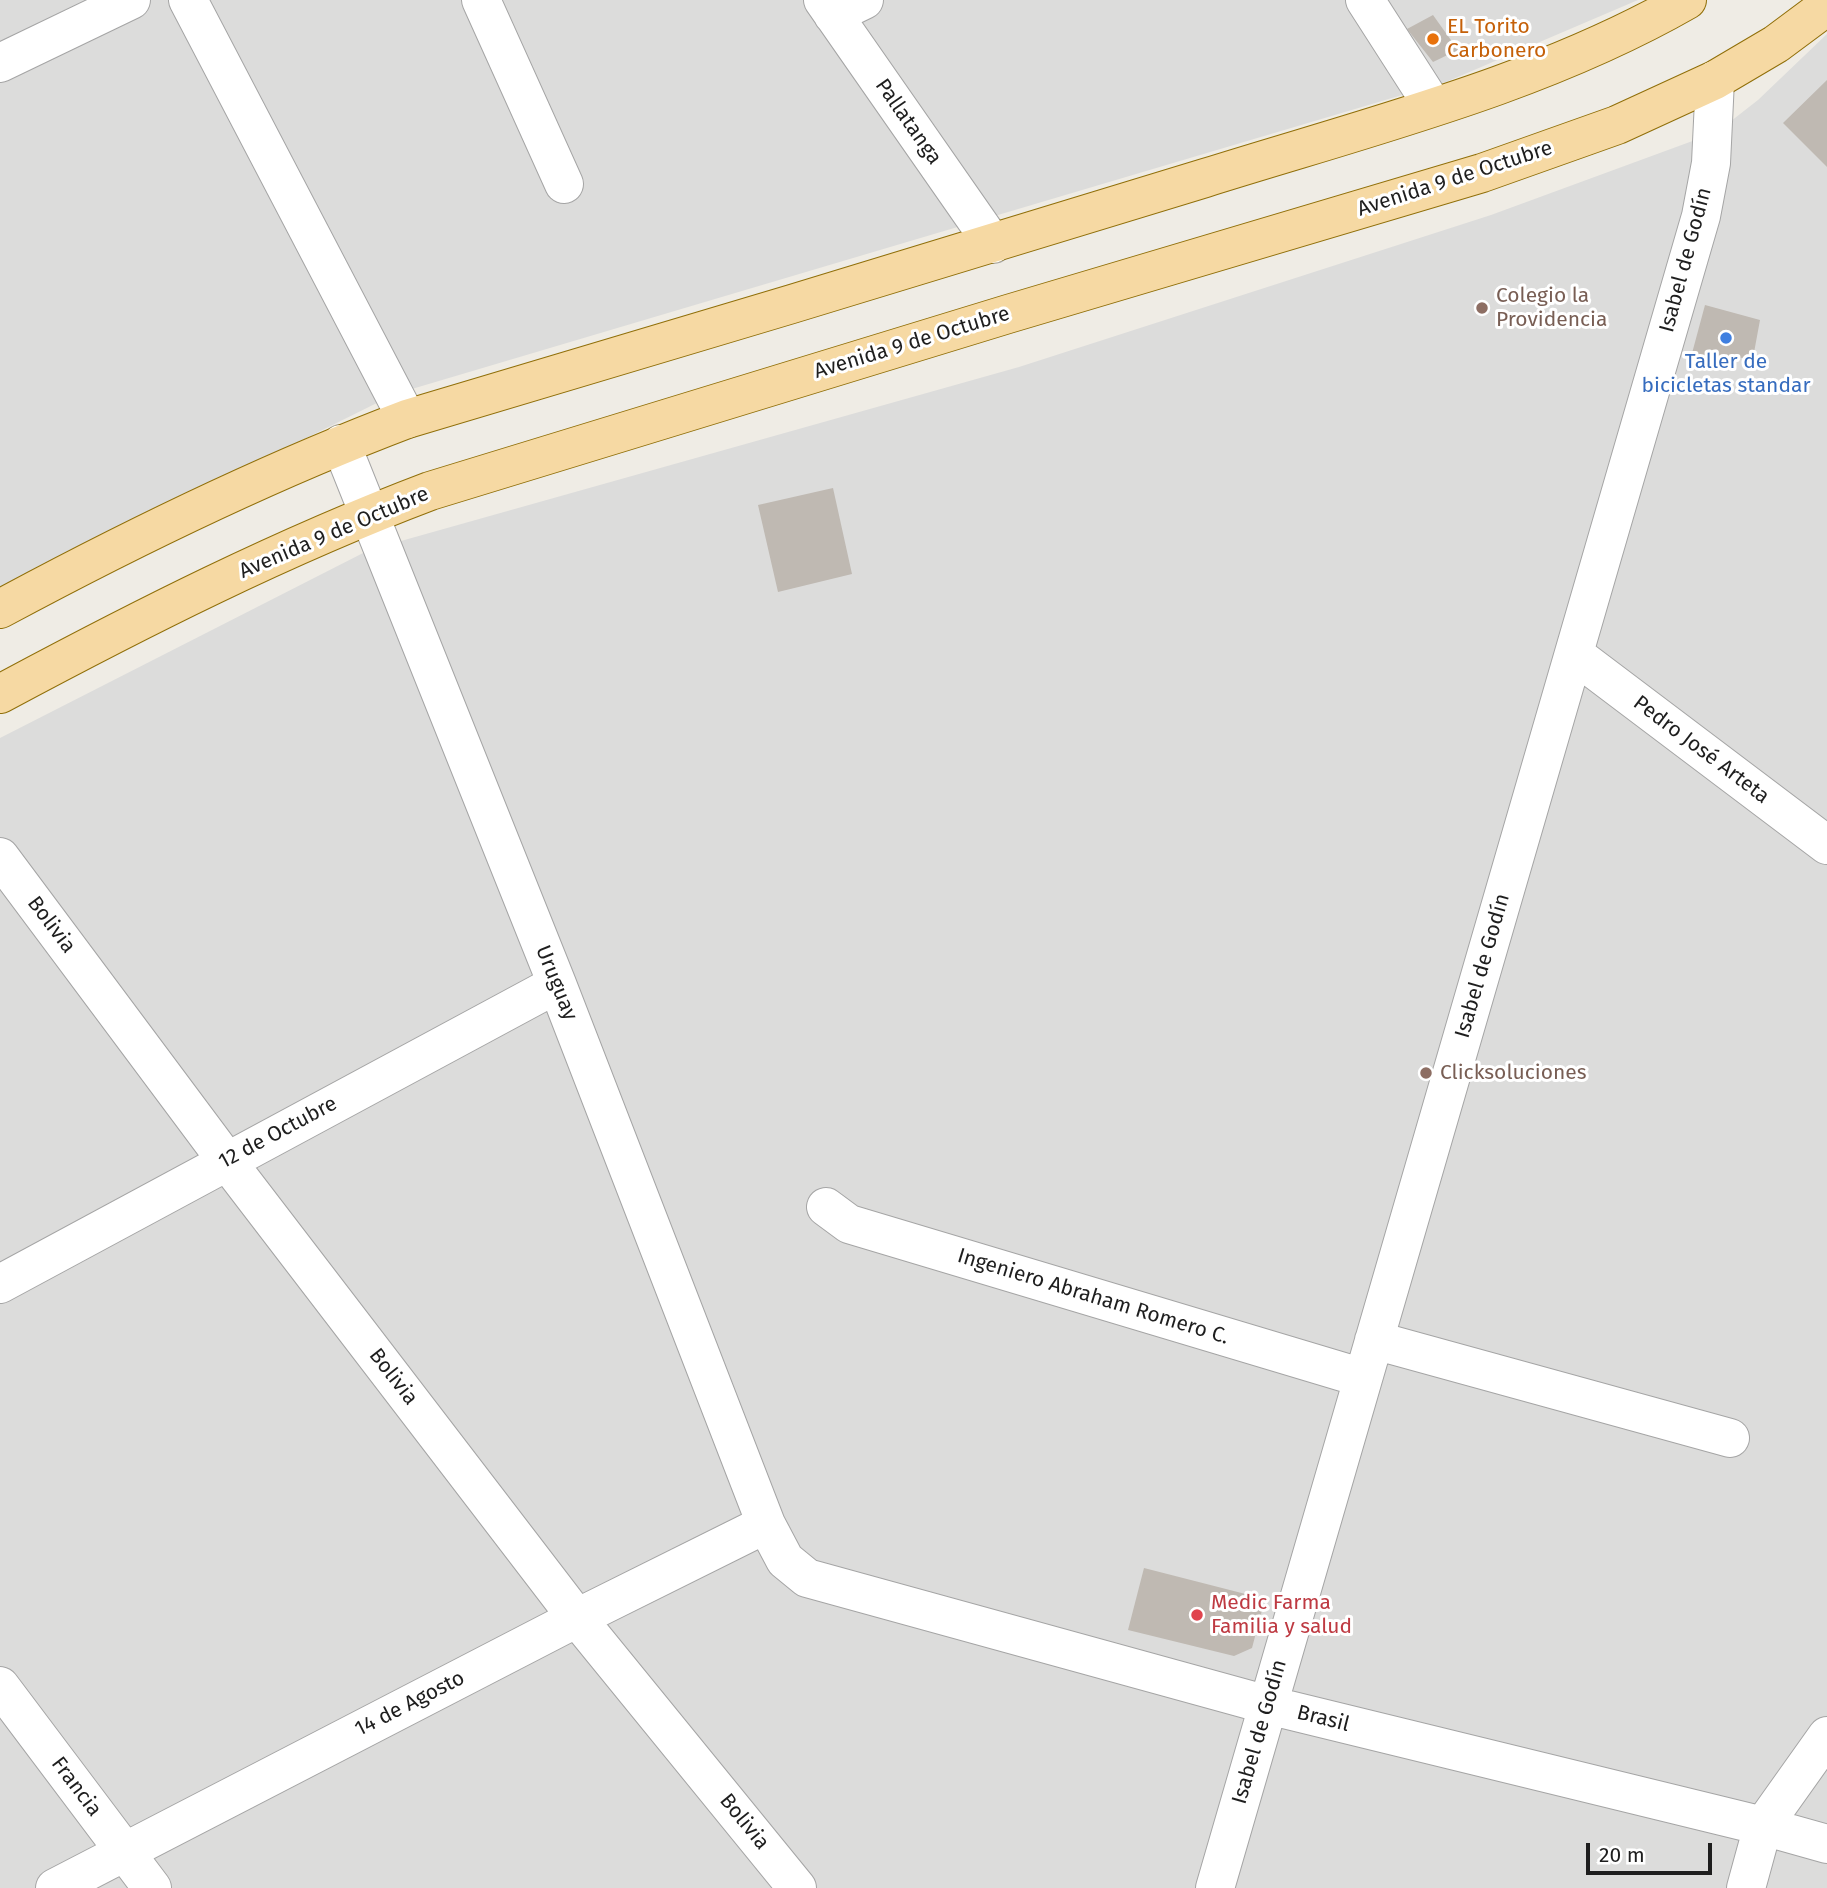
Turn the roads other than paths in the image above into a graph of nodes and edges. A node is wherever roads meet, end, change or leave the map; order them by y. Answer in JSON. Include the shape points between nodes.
{"nodes":[{"id":1,"x":131,"y":0,"type":"edge"},
{"id":2,"x":188,"y":0,"type":"edge"},
{"id":3,"x":481,"y":0,"type":"edge"},
{"id":4,"x":1365,"y":0,"type":"edge"},
{"id":5,"x":1687,"y":0,"type":"edge"},
{"id":6,"x":840,"y":5,"type":"edge"},
{"id":7,"x":1826,"y":9,"type":"edge"},
{"id":8,"x":0,"y":63,"type":"edge"},
{"id":9,"x":1715,"y":80,"type":"junction"},
{"id":10,"x":1433,"y":106,"type":"junction"},
{"id":11,"x":564,"y":184,"type":"dead end"},
{"id":12,"x":993,"y":244,"type":"junction"},
{"id":13,"x":407,"y":419,"type":"junction"},
{"id":14,"x":341,"y":444,"type":"junction"},
{"id":15,"x":367,"y":515,"type":"junction"},
{"id":16,"x":0,"y":609,"type":"edge"},
{"id":17,"x":1574,"y":654,"type":"junction"},
{"id":18,"x":0,"y":695,"type":"edge"},
{"id":19,"x":1827,"y":845,"type":"edge"},
{"id":20,"x":0,"y":857,"type":"edge"},
{"id":21,"x":557,"y":984,"type":"junction"},
{"id":22,"x":226,"y":1160,"type":"junction"},
{"id":23,"x":825,"y":1208,"type":"dead end"},
{"id":24,"x":0,"y":1284,"type":"edge"},
{"id":25,"x":1374,"y":1340,"type":"junction"},
{"id":26,"x":1363,"y":1378,"type":"junction"},
{"id":27,"x":1730,"y":1438,"type":"dead end"},
{"id":28,"x":766,"y":1524,"type":"junction"},
{"id":29,"x":577,"y":1618,"type":"junction"},
{"id":30,"x":0,"y":1686,"type":"edge"},
{"id":31,"x":1268,"y":1705,"type":"junction"},
{"id":32,"x":1827,"y":1735,"type":"edge"},
{"id":33,"x":1763,"y":1826,"type":"junction"},
{"id":34,"x":1827,"y":1844,"type":"edge"},
{"id":35,"x":124,"y":1851,"type":"junction"},
{"id":36,"x":795,"y":1887,"type":"edge"},
{"id":37,"x":55,"y":1888,"type":"edge"},
{"id":38,"x":152,"y":1888,"type":"edge"},
{"id":39,"x":1214,"y":1888,"type":"edge"},
{"id":40,"x":1746,"y":1888,"type":"edge"}],
"edges":[{"from":1,"to":8,"type":"street"},
{"from":2,"to":13,"type":"street"},
{"from":3,"to":11,"type":"street"},
{"from":4,"to":10,"type":"street"},
{"from":5,"to":10,"type":"main road","via":[[1586,51]]},
{"from":6,"to":12,"type":"street","name":"Pallatanga"},
{"from":7,"to":9,"type":"main road","name":"Avenida 9 de Octubre"},
{"from":9,"to":15,"type":"main road","name":"Avenida 9 de Octubre","via":[[1617,125],[1482,173],[1007,314],[430,491]]},
{"from":9,"to":17,"type":"street","name":"Isabel de Godín","via":[[1711,163],[1701,216]]},
{"from":10,"to":12,"type":"main road"},
{"from":12,"to":13,"type":"main road"},
{"from":13,"to":14,"type":"main road"},
{"from":14,"to":15,"type":"street","name":"Uruguay"},
{"from":14,"to":16,"type":"main road","via":[[105,553]]},
{"from":15,"to":18,"type":"main road","name":"Avenida 9 de Octubre","via":[[141,619]]},
{"from":15,"to":21,"type":"street","name":"Uruguay"},
{"from":17,"to":19,"type":"street","name":"Pedro José Arteta"},
{"from":17,"to":25,"type":"street","name":"Isabel de Godín"},
{"from":20,"to":22,"type":"street","name":"Bolivia"},
{"from":21,"to":22,"type":"street","name":"12 de Octubre"},
{"from":21,"to":28,"type":"street","name":"Uruguay"},
{"from":22,"to":24,"type":"street","name":"12 de Octubre"},
{"from":22,"to":29,"type":"street","name":"Bolivia"},
{"from":23,"to":26,"type":"street","name":"Ingeniero Abraham Romero C.","via":[[849,1224]]},
{"from":25,"to":26,"type":"street","name":"Isabel de Godín"},
{"from":25,"to":27,"type":"street"},
{"from":26,"to":31,"type":"street","name":"Isabel de Godín"},
{"from":28,"to":29,"type":"street","name":"14 de Agosto"},
{"from":28,"to":31,"type":"street","name":"Brasil","via":[[785,1560],[807,1577]]},
{"from":29,"to":35,"type":"street","name":"14 de Agosto"},
{"from":29,"to":36,"type":"street","name":"Bolivia"},
{"from":30,"to":35,"type":"street","name":"Francia"},
{"from":31,"to":33,"type":"street","name":"Brasil"},
{"from":31,"to":39,"type":"street","name":"Isabel de Godín"},
{"from":32,"to":33,"type":"street"},
{"from":33,"to":34,"type":"street","name":"Brasil"},
{"from":33,"to":40,"type":"street"},
{"from":35,"to":37,"type":"street","name":"14 de Agosto"},
{"from":35,"to":38,"type":"street","name":"Francia"}]}
